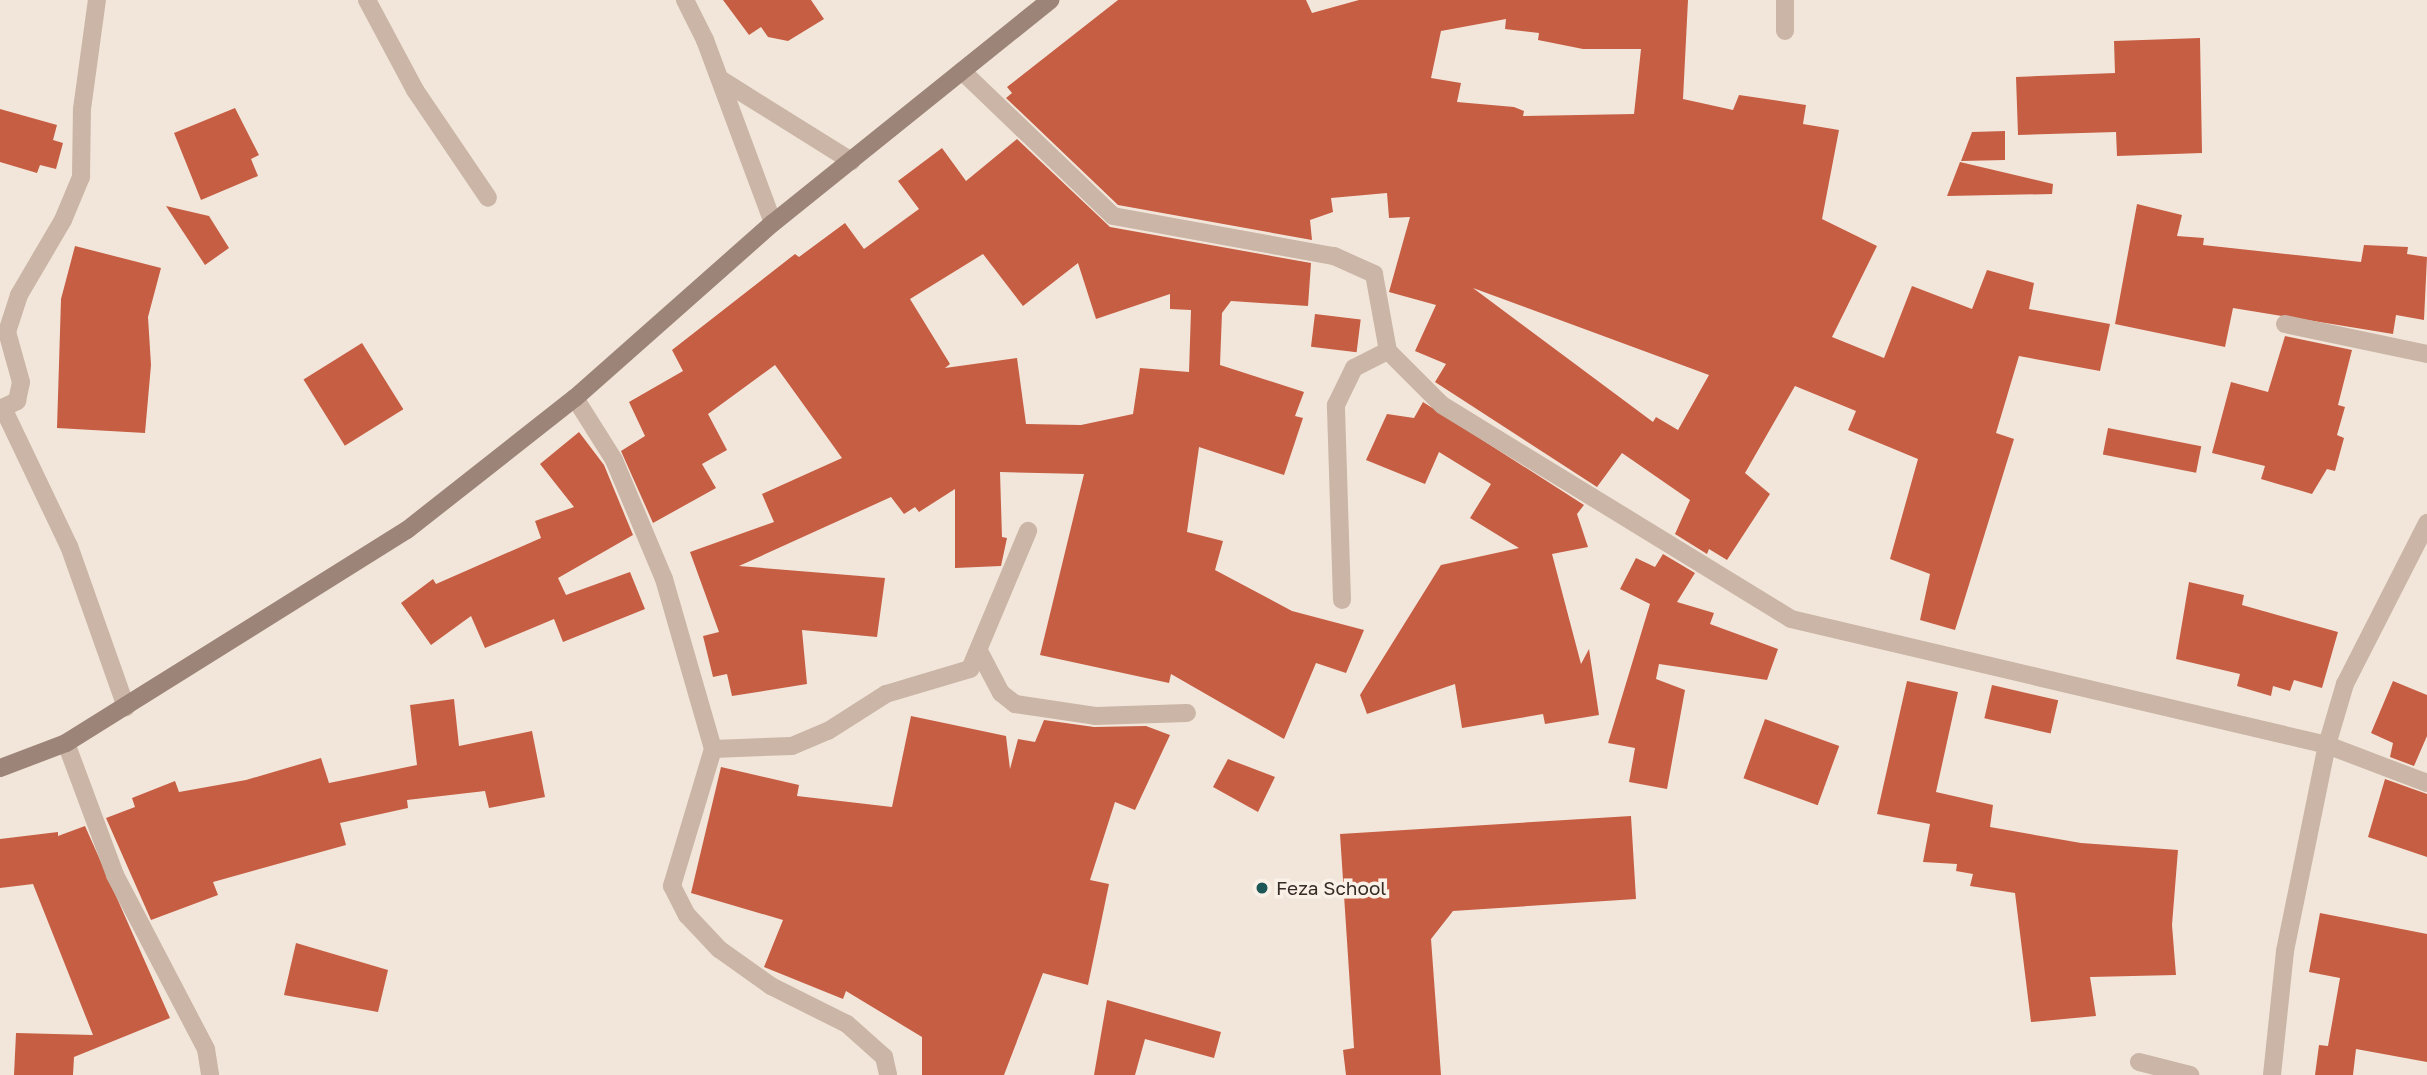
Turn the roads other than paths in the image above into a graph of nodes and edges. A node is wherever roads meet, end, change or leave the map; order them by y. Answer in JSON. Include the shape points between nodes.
{"nodes":[{"id":1,"x":97,"y":0,"type":"edge"},
{"id":2,"x":367,"y":0,"type":"edge"},
{"id":3,"x":685,"y":0,"type":"edge"},
{"id":4,"x":1050,"y":0,"type":"edge"},
{"id":5,"x":1785,"y":0,"type":"edge"},
{"id":6,"x":1785,"y":31,"type":"dead end"},
{"id":7,"x":962,"y":71,"type":"junction"},
{"id":8,"x":720,"y":79,"type":"junction"},
{"id":9,"x":851,"y":161,"type":"junction"},
{"id":10,"x":488,"y":198,"type":"dead end"},
{"id":11,"x":773,"y":223,"type":"junction"},
{"id":12,"x":2285,"y":324,"type":"dead end"},
{"id":13,"x":1388,"y":351,"type":"junction"},
{"id":14,"x":2427,"y":354,"type":"edge"},
{"id":15,"x":575,"y":398,"type":"junction"},
{"id":16,"x":2,"y":410,"type":"edge"},
{"id":17,"x":2427,"y":523,"type":"edge"},
{"id":18,"x":1028,"y":531,"type":"dead end"},
{"id":19,"x":1342,"y":600,"type":"dead end"},
{"id":20,"x":980,"y":653,"type":"junction"},
{"id":21,"x":126,"y":707,"type":"junction"},
{"id":22,"x":1187,"y":713,"type":"dead end"},
{"id":23,"x":66,"y":743,"type":"junction"},
{"id":24,"x":2327,"y":745,"type":"junction"},
{"id":25,"x":713,"y":749,"type":"junction"},
{"id":26,"x":0,"y":768,"type":"edge"},
{"id":27,"x":2427,"y":783,"type":"edge"},
{"id":28,"x":2138,"y":1062,"type":"dead end"},
{"id":29,"x":210,"y":1075,"type":"edge"},
{"id":30,"x":888,"y":1075,"type":"edge"},
{"id":31,"x":2190,"y":1075,"type":"edge"},
{"id":32,"x":2272,"y":1075,"type":"edge"}],
"edges":[{"from":1,"to":16,"type":"street","via":[[82,109],[81,177],[64,220],[19,295],[7,332],[21,382],[17,401]]},
{"from":2,"to":10,"type":"street","via":[[415,90]]},
{"from":3,"to":8,"type":"street"},
{"from":4,"to":7,"type":"main road"},
{"from":5,"to":6,"type":"street"},
{"from":7,"to":9,"type":"main road"},
{"from":7,"to":13,"type":"street","via":[[1113,216],[1334,256],[1374,274]]},
{"from":8,"to":9,"type":"street"},
{"from":8,"to":11,"type":"street"},
{"from":9,"to":11,"type":"main road"},
{"from":11,"to":15,"type":"main road"},
{"from":12,"to":14,"type":"street"},
{"from":13,"to":19,"type":"street","via":[[1354,368],[1336,405]]},
{"from":13,"to":24,"type":"street","via":[[1442,405],[1791,619]]},
{"from":15,"to":21,"type":"main road","via":[[407,530]]},
{"from":15,"to":25,"type":"street","via":[[614,460],[664,579]]},
{"from":16,"to":21,"type":"street","via":[[69,546]]},
{"from":17,"to":24,"type":"street","via":[[2344,684]]},
{"from":18,"to":20,"type":"street"},
{"from":20,"to":22,"type":"street","via":[[1001,694],[1014,704],[1095,716]]},
{"from":20,"to":25,"type":"street","via":[[970,669],[886,694],[828,732],[792,746]]},
{"from":21,"to":23,"type":"main road"},
{"from":23,"to":26,"type":"main road"},
{"from":23,"to":29,"type":"street","via":[[115,875],[206,1049]]},
{"from":24,"to":27,"type":"street"},
{"from":24,"to":32,"type":"street","via":[[2285,951]]},
{"from":25,"to":30,"type":"street","via":[[672,886],[687,915],[719,949],[771,986],[848,1024],[884,1057]]},
{"from":28,"to":31,"type":"street"}]}
